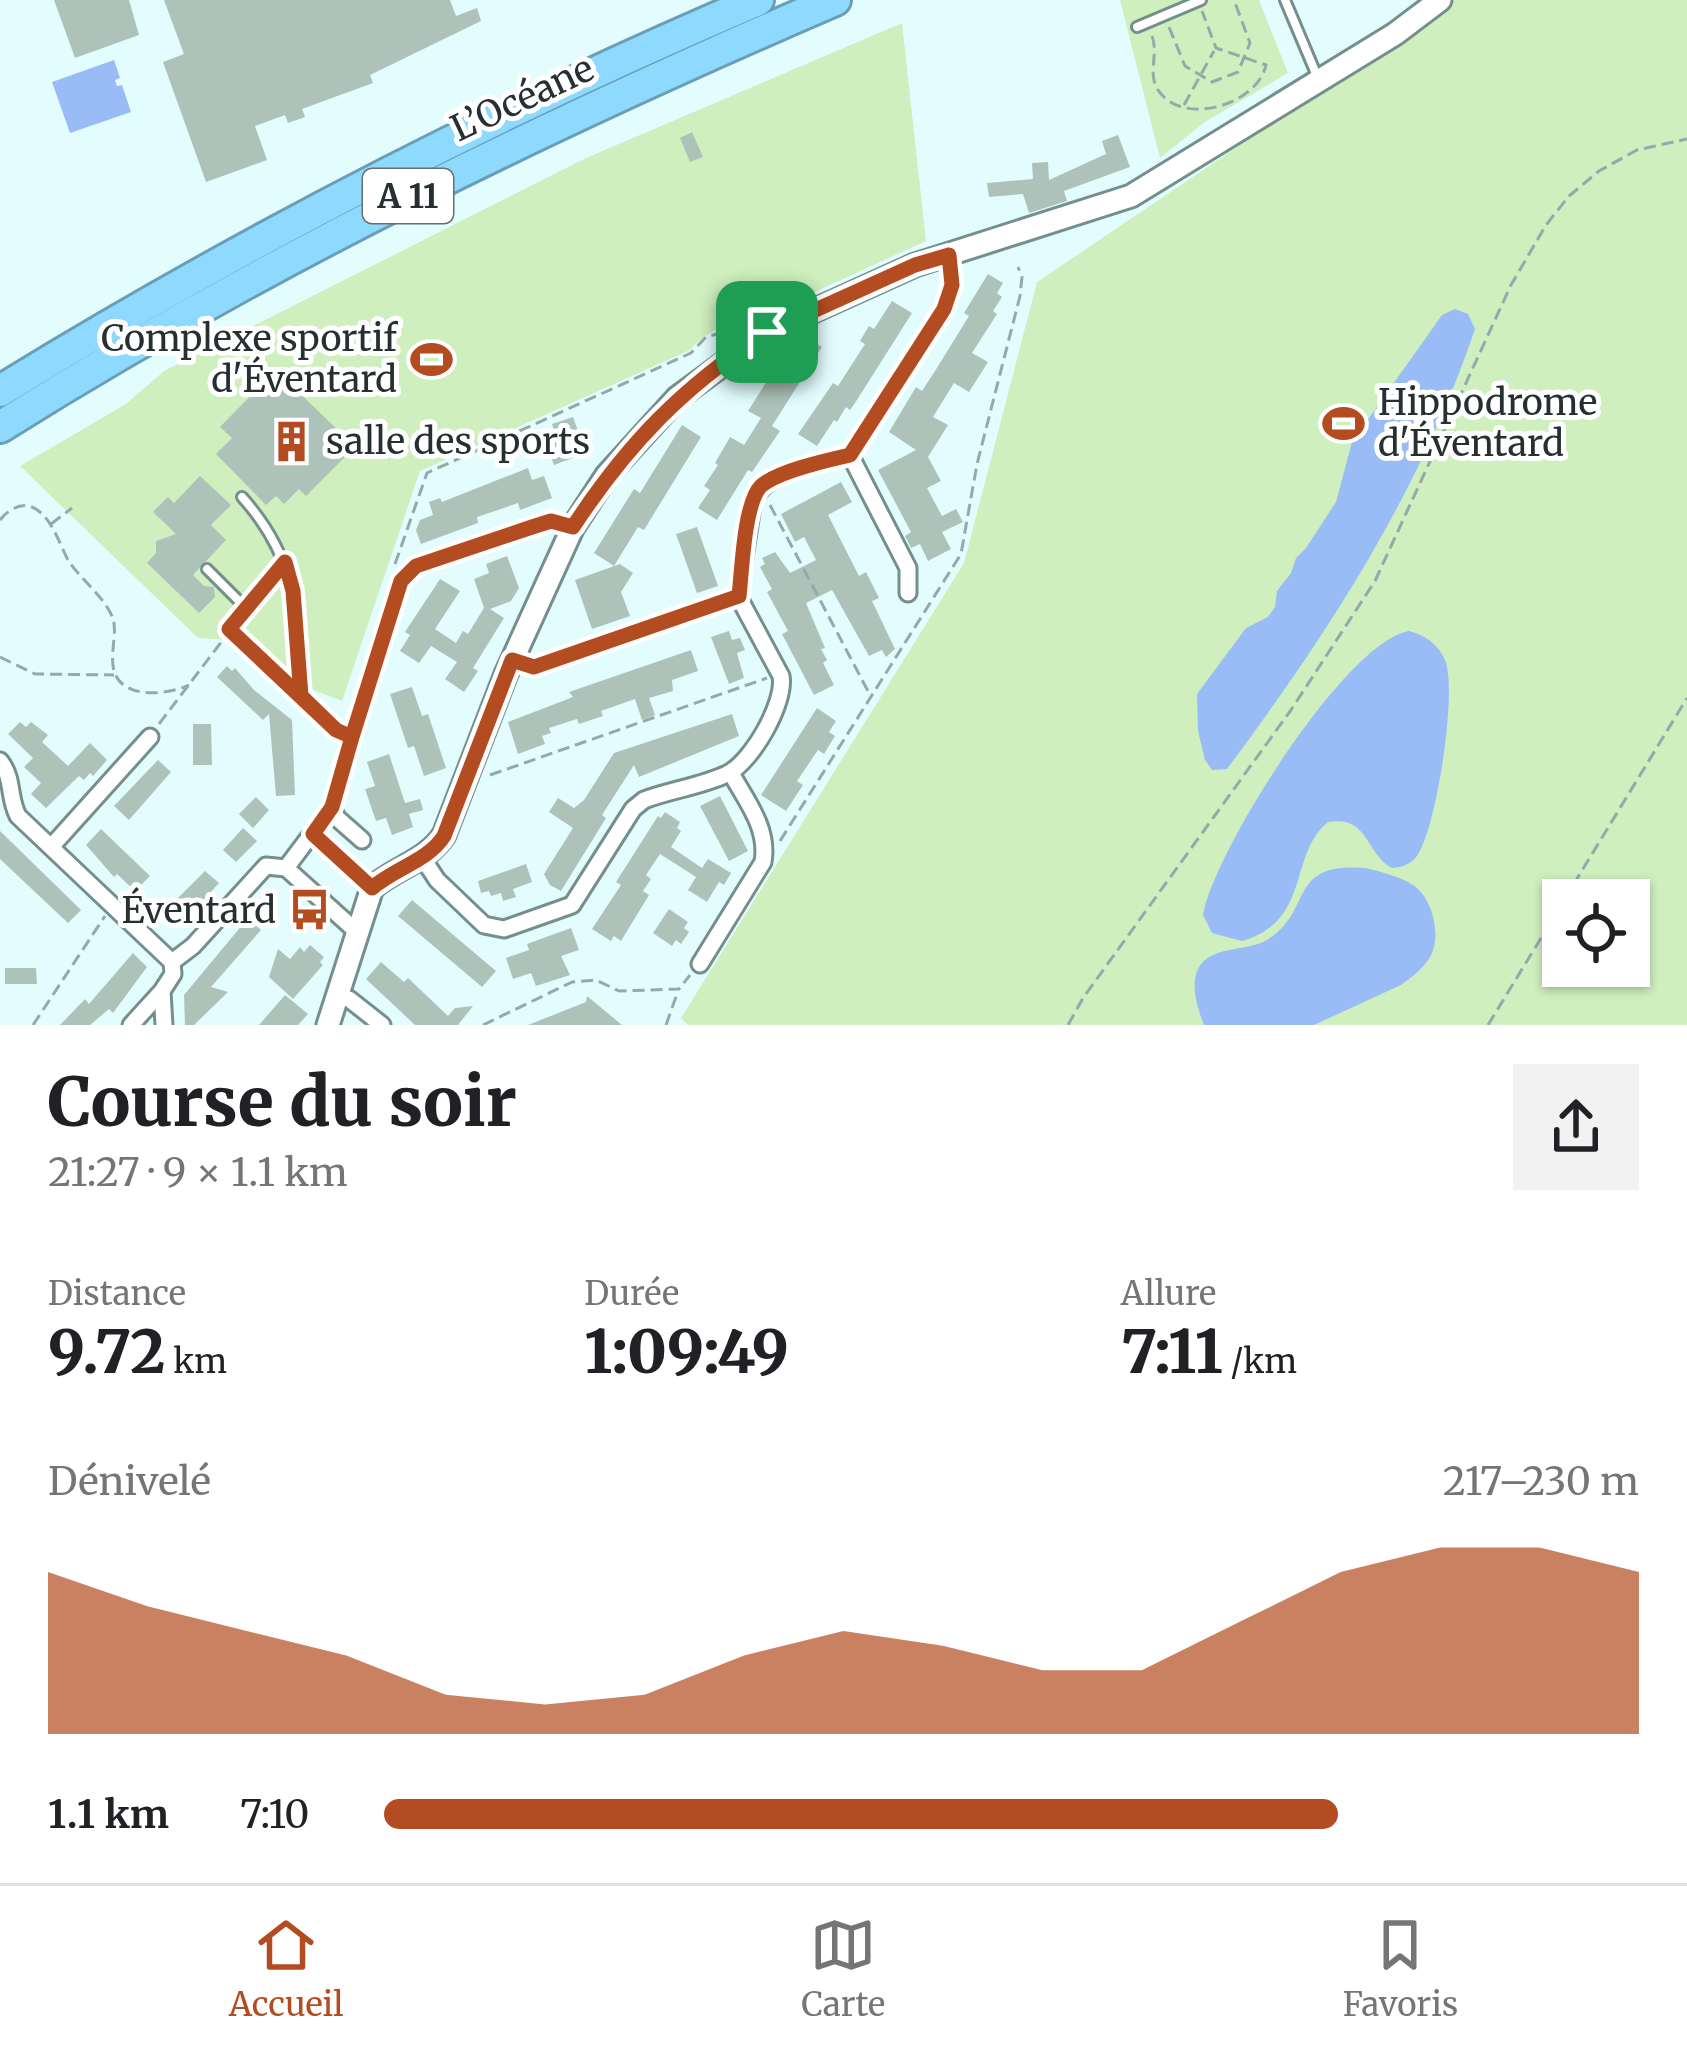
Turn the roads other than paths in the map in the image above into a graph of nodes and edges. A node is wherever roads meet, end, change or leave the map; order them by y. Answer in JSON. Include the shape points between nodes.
{"nodes":[{"id":1,"x":758,"y":0,"type":"edge"},
{"id":2,"x":835,"y":0,"type":"edge"},
{"id":3,"x":1285,"y":0,"type":"edge"},
{"id":4,"x":1440,"y":0,"type":"edge"},
{"id":5,"x":1200,"y":1,"type":"edge"},
{"id":6,"x":1142,"y":25,"type":"road end"},
{"id":7,"x":1318,"y":80,"type":"junction"},
{"id":8,"x":949,"y":255,"type":"junction"},
{"id":9,"x":0,"y":392,"type":"edge"},
{"id":10,"x":0,"y":427,"type":"edge"},
{"id":11,"x":850,"y":455,"type":"junction"},
{"id":12,"x":242,"y":497,"type":"dead end"},
{"id":13,"x":573,"y":527,"type":"junction"},
{"id":14,"x":285,"y":562,"type":"junction"},
{"id":15,"x":207,"y":568,"type":"dead end"},
{"id":16,"x":739,"y":596,"type":"junction"},
{"id":17,"x":919,"y":602,"type":"road end"},
{"id":18,"x":245,"y":607,"type":"junction"},
{"id":19,"x":229,"y":629,"type":"joint"},
{"id":20,"x":512,"y":660,"type":"junction"},
{"id":21,"x":301,"y":696,"type":"junction"},
{"id":22,"x":150,"y":737,"type":"road end"},
{"id":23,"x":352,"y":737,"type":"junction"},
{"id":24,"x":0,"y":761,"type":"edge"},
{"id":25,"x":731,"y":772,"type":"junction"},
{"id":26,"x":332,"y":807,"type":"junction"},
{"id":27,"x":313,"y":834,"type":"junction"},
{"id":28,"x":362,"y":840,"type":"dead end"},
{"id":29,"x":51,"y":847,"type":"junction"},
{"id":30,"x":422,"y":857,"type":"junction"},
{"id":31,"x":286,"y":868,"type":"junction"},
{"id":32,"x":372,"y":888,"type":"junction"},
{"id":33,"x":356,"y":931,"type":"junction"},
{"id":34,"x":172,"y":962,"type":"junction"},
{"id":35,"x":700,"y":964,"type":"road end"},
{"id":36,"x":163,"y":991,"type":"junction"},
{"id":37,"x":337,"y":995,"type":"junction"},
{"id":38,"x":131,"y":1025,"type":"edge"},
{"id":39,"x":164,"y":1025,"type":"edge"},
{"id":40,"x":328,"y":1025,"type":"edge"},
{"id":41,"x":382,"y":1025,"type":"edge"}],
"edges":[{"from":1,"to":9,"type":"highway","name":"L’Océane","number":"A 11","via":[[332,202]]},
{"from":2,"to":10,"type":"highway","name":"L’Océane","number":"A 11","via":[[403,199],[166,326]]},
{"from":3,"to":7,"type":"lane"},
{"from":4,"to":7,"type":"street"},
{"from":5,"to":6,"type":"lane"},
{"from":7,"to":8,"type":"street","via":[[1131,196]]},
{"from":8,"to":11,"type":"street","via":[[944,309]]},
{"from":8,"to":13,"type":"street","via":[[731,355],[648,427]]},
{"from":11,"to":16,"type":"street","via":[[760,487]]},
{"from":11,"to":17,"type":"street"},
{"from":12,"to":14,"type":"lane"},
{"from":13,"to":20,"type":"street"},
{"from":13,"to":23,"type":"street","via":[[551,521],[416,566],[401,581]]},
{"from":14,"to":18,"type":"lane"},
{"from":14,"to":21,"type":"lane"},
{"from":15,"to":18,"type":"lane"},
{"from":16,"to":20,"type":"street","via":[[534,667]]},
{"from":16,"to":25,"type":"street","via":[[784,689]]},
{"from":18,"to":19,"type":"lane"},
{"from":19,"to":21,"type":"street"},
{"from":20,"to":30,"type":"street","via":[[444,836]]},
{"from":21,"to":23,"type":"street"},
{"from":22,"to":29,"type":"street"},
{"from":23,"to":26,"type":"street"},
{"from":24,"to":29,"type":"street","via":[[18,816]]},
{"from":25,"to":30,"type":"street","via":[[644,800],[572,905],[505,929],[484,925]]},
{"from":25,"to":35,"type":"street","via":[[760,825],[763,862]]},
{"from":26,"to":27,"type":"street"},
{"from":26,"to":28,"type":"street"},
{"from":27,"to":31,"type":"street"},
{"from":27,"to":32,"type":"street"},
{"from":29,"to":34,"type":"street"},
{"from":30,"to":32,"type":"street"},
{"from":31,"to":33,"type":"street"},
{"from":31,"to":34,"type":"street","via":[[266,866]]},
{"from":32,"to":33,"type":"street"},
{"from":33,"to":37,"type":"street"},
{"from":34,"to":36,"type":"street"},
{"from":36,"to":38,"type":"street"},
{"from":36,"to":39,"type":"street"},
{"from":37,"to":40,"type":"street"},
{"from":37,"to":41,"type":"street"}]}
